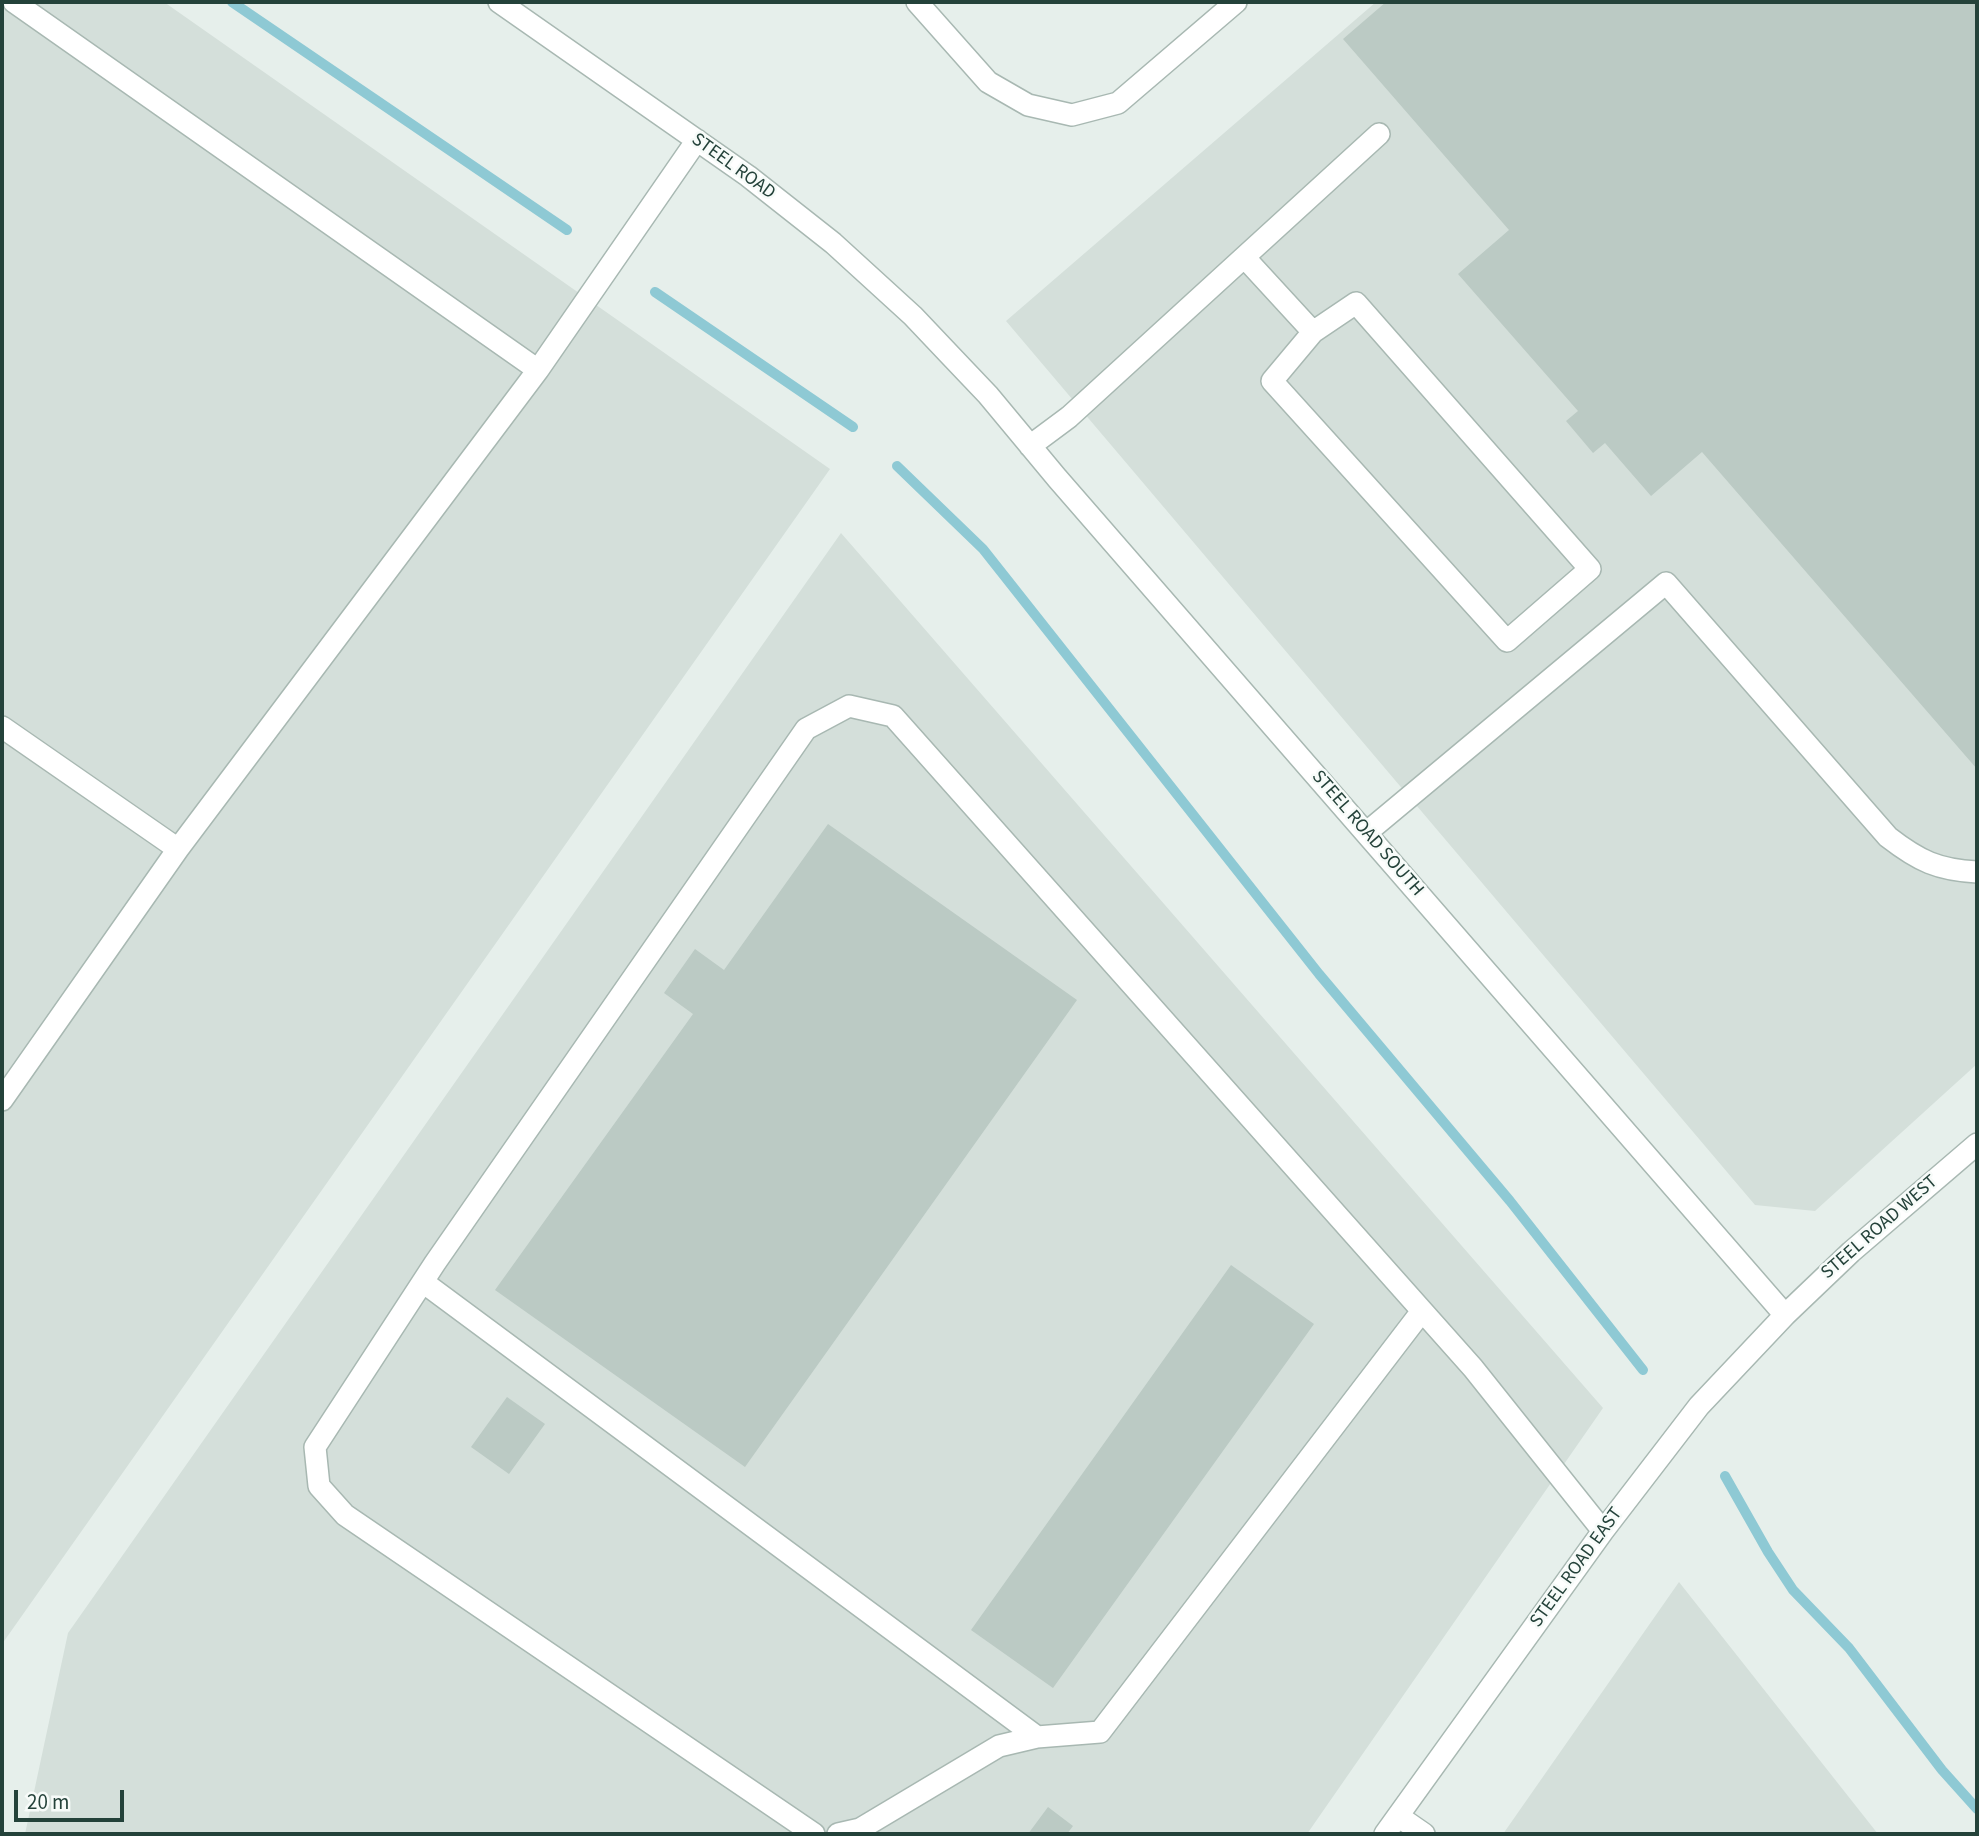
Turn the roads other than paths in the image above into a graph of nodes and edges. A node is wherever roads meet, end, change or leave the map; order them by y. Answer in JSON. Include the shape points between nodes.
{"nodes":[{"id":1,"x":15,"y":2,"type":"edge"},
{"id":2,"x":499,"y":2,"type":"edge"},
{"id":3,"x":918,"y":2,"type":"edge"},
{"id":4,"x":1236,"y":2,"type":"edge"},
{"id":5,"x":1379,"y":134,"type":"dead end"},
{"id":6,"x":697,"y":140,"type":"junction"},
{"id":7,"x":1245,"y":258,"type":"junction"},
{"id":8,"x":1313,"y":332,"type":"junction"},
{"id":9,"x":949,"y":354,"type":"joint"},
{"id":10,"x":538,"y":370,"type":"junction"},
{"id":11,"x":1030,"y":446,"type":"junction"},
{"id":12,"x":2,"y":727,"type":"edge"},
{"id":13,"x":1366,"y":833,"type":"junction"},
{"id":14,"x":178,"y":849,"type":"junction"},
{"id":15,"x":1977,"y":872,"type":"edge"},
{"id":16,"x":2,"y":1100,"type":"edge"},
{"id":17,"x":1977,"y":1144,"type":"edge"},
{"id":18,"x":424,"y":1282,"type":"junction"},
{"id":19,"x":1422,"y":1311,"type":"junction"},
{"id":20,"x":1785,"y":1315,"type":"junction"},
{"id":21,"x":1603,"y":1531,"type":"junction"},
{"id":22,"x":1037,"y":1737,"type":"junction"},
{"id":23,"x":1398,"y":1816,"type":"junction"},
{"id":24,"x":814,"y":1834,"type":"edge"},
{"id":25,"x":838,"y":1834,"type":"edge"},
{"id":26,"x":1385,"y":1834,"type":"edge"},
{"id":27,"x":1424,"y":1834,"type":"edge"}],
"edges":[{"from":1,"to":10,"type":"street"},
{"from":2,"to":6,"type":"street","name":"STEEL ROAD"},
{"from":3,"to":4,"type":"street","via":[[988,82],[1028,106],[1072,115],[1118,103]]},
{"from":5,"to":7,"type":"street"},
{"from":6,"to":9,"type":"street","name":"STEEL ROAD","via":[[834,243]]},
{"from":6,"to":10,"type":"street"},
{"from":7,"to":8,"type":"street"},
{"from":7,"to":11,"type":"street","via":[[1069,417]]},
{"from":8,"to":8,"type":"street","via":[[1272,381],[1507,640],[1590,569],[1356,303]]},
{"from":9,"to":11,"type":"street","name":"STEEL ROAD SOUTH"},
{"from":10,"to":14,"type":"street"},
{"from":11,"to":13,"type":"street","name":"STEEL ROAD SOUTH"},
{"from":12,"to":14,"type":"street"},
{"from":13,"to":15,"type":"street","via":[[1666,583],[1888,837],[1933,866]]},
{"from":13,"to":20,"type":"street","name":"STEEL ROAD SOUTH"},
{"from":14,"to":16,"type":"street"},
{"from":17,"to":20,"type":"street","name":"STEEL ROAD WEST"},
{"from":18,"to":19,"type":"street","via":[[806,729],[849,706],[893,716]]},
{"from":18,"to":22,"type":"street"},
{"from":18,"to":24,"type":"street","via":[[315,1447],[319,1486],[345,1515]]},
{"from":19,"to":21,"type":"street"},
{"from":19,"to":22,"type":"street","via":[[1100,1731]]},
{"from":20,"to":21,"type":"street","name":"STEEL ROAD EAST","via":[[1699,1406]]},
{"from":21,"to":23,"type":"street","name":"STEEL ROAD EAST"},
{"from":22,"to":25,"type":"street","via":[[999,1746],[860,1829]]},
{"from":23,"to":26,"type":"street","name":"STEEL ROAD EAST"},
{"from":23,"to":27,"type":"street"}]}
